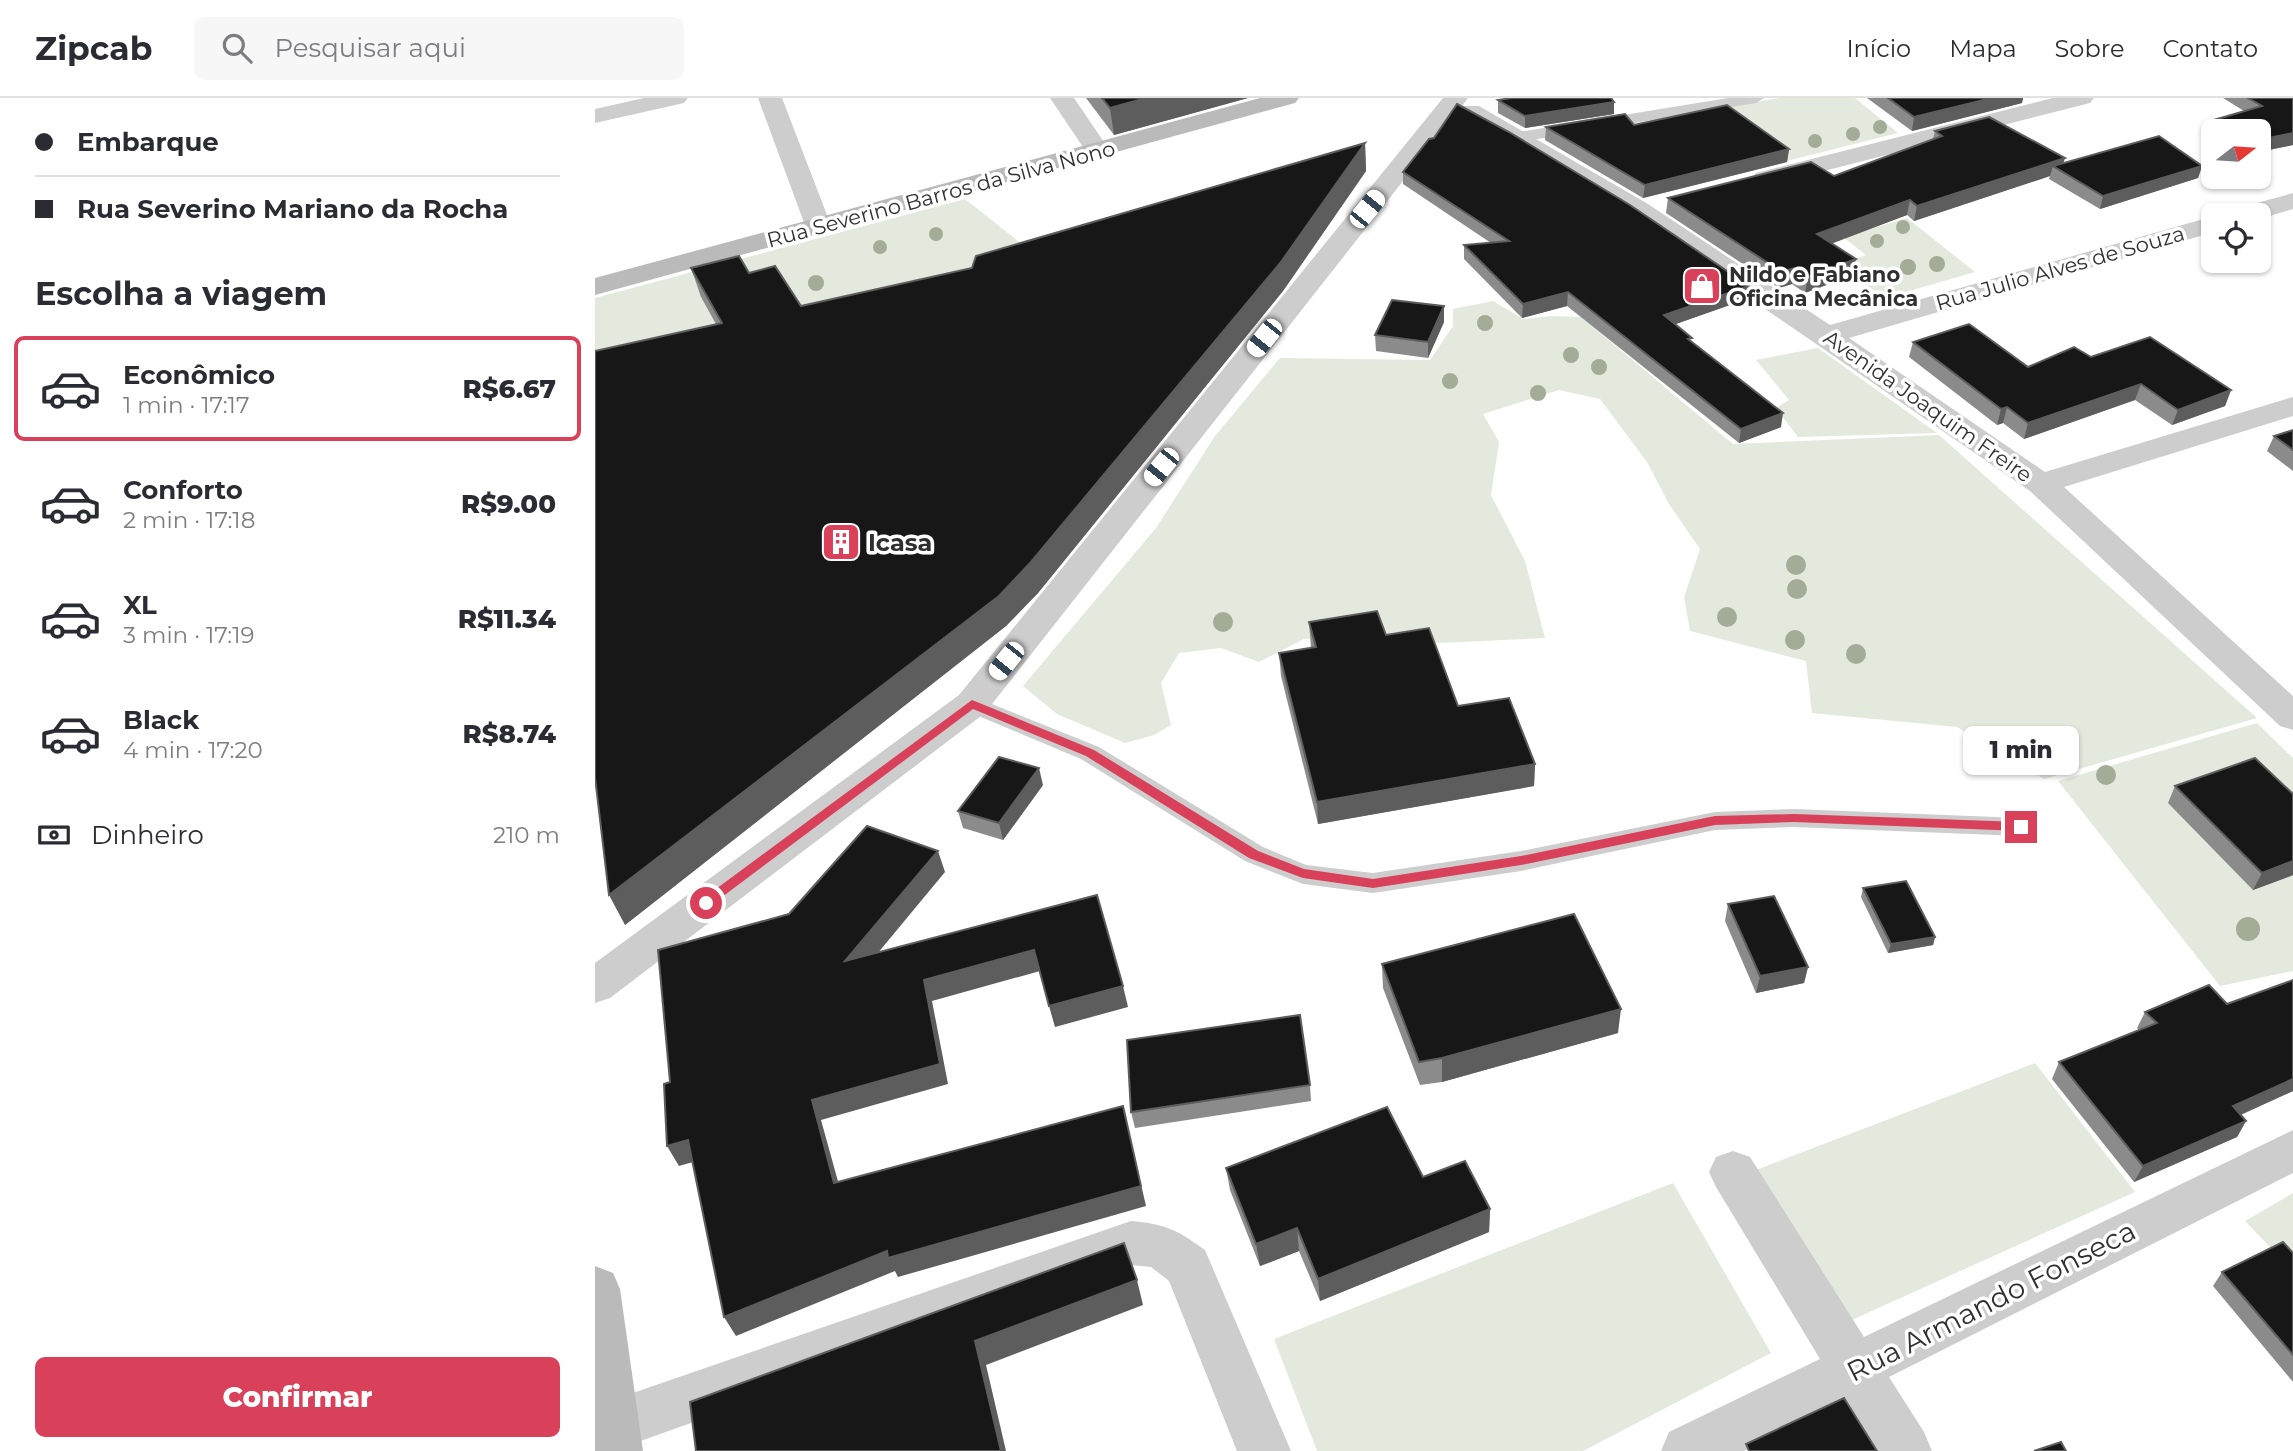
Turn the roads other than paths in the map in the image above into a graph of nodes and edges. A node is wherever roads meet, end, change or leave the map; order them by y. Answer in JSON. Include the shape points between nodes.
{"nodes":[{"id":1,"x":676,"y":98,"type":"edge"},
{"id":2,"x":771,"y":98,"type":"edge"},
{"id":3,"x":1062,"y":98,"type":"edge"},
{"id":4,"x":1287,"y":98,"type":"edge"},
{"id":5,"x":1756,"y":98,"type":"edge"},
{"id":6,"x":2082,"y":98,"type":"edge"},
{"id":7,"x":1454,"y":100,"type":"edge"},
{"id":8,"x":595,"y":116,"type":"edge"},
{"id":9,"x":1519,"y":137,"type":"junction"},
{"id":10,"x":1098,"y":151,"type":"junction"},
{"id":11,"x":1747,"y":183,"type":"edge"},
{"id":12,"x":2293,"y":201,"type":"edge"},
{"id":13,"x":2271,"y":207,"type":"edge"},
{"id":14,"x":819,"y":228,"type":"junction"},
{"id":15,"x":2201,"y":228,"type":"edge"},
{"id":16,"x":595,"y":287,"type":"edge"},
{"id":17,"x":1826,"y":335,"type":"junction"},
{"id":18,"x":2293,"y":406,"type":"edge"},
{"id":19,"x":2041,"y":484,"type":"junction"},
{"id":20,"x":972,"y":704,"type":"junction"},
{"id":21,"x":2287,"y":704,"type":"edge"},
{"id":22,"x":2021,"y":827,"type":"dead end"},
{"id":23,"x":595,"y":986,"type":"edge"},
{"id":24,"x":2293,"y":1150,"type":"edge"},
{"id":25,"x":1733,"y":1172,"type":"dead end"},
{"id":26,"x":595,"y":1289,"type":"edge"},
{"id":27,"x":1854,"y":1370,"type":"junction"},
{"id":28,"x":614,"y":1438,"type":"edge"},
{"id":29,"x":1264,"y":1451,"type":"edge"},
{"id":30,"x":1688,"y":1451,"type":"edge"},
{"id":31,"x":1905,"y":1451,"type":"edge"}],
"edges":[{"from":1,"to":8,"type":"street"},
{"from":2,"to":14,"type":"street"},
{"from":3,"to":10,"type":"street"},
{"from":4,"to":10,"type":"street","name":"Rua Severino Barros da Silva Nono"},
{"from":5,"to":9,"type":"lane"},
{"from":6,"to":11,"type":"street"},
{"from":7,"to":9,"type":"street","name":"Avenida Joaquim Freire"},
{"from":7,"to":20,"type":"street"},
{"from":9,"to":17,"type":"street","name":"Avenida Joaquim Freire","via":[[1652,207]]},
{"from":10,"to":14,"type":"street","name":"Rua Severino Barros da Silva Nono"},
{"from":12,"to":13,"type":"street"},
{"from":14,"to":16,"type":"street","name":"Rua Severino Barros da Silva Nono"},
{"from":15,"to":17,"type":"street","name":"Rua Julio Alves de Souza"},
{"from":17,"to":19,"type":"street","name":"Avenida Joaquim Freire"},
{"from":18,"to":19,"type":"street"},
{"from":19,"to":21,"type":"street","name":"Avenida Joaquim Freire"},
{"from":20,"to":22,"type":"lane","via":[[1090,753],[1254,854],[1303,874],[1373,883],[1521,861],[1715,821],[1794,818]]},
{"from":20,"to":23,"type":"street"},
{"from":24,"to":27,"type":"street","name":"Rua Armando Fonseca"},
{"from":25,"to":27,"type":"street"},
{"from":26,"to":28,"type":"street"},
{"from":27,"to":30,"type":"street","name":"Rua Armando Fonseca"},
{"from":27,"to":31,"type":"street"},
{"from":28,"to":29,"type":"street","via":[[1131,1243],[1161,1246],[1188,1266]]}]}
